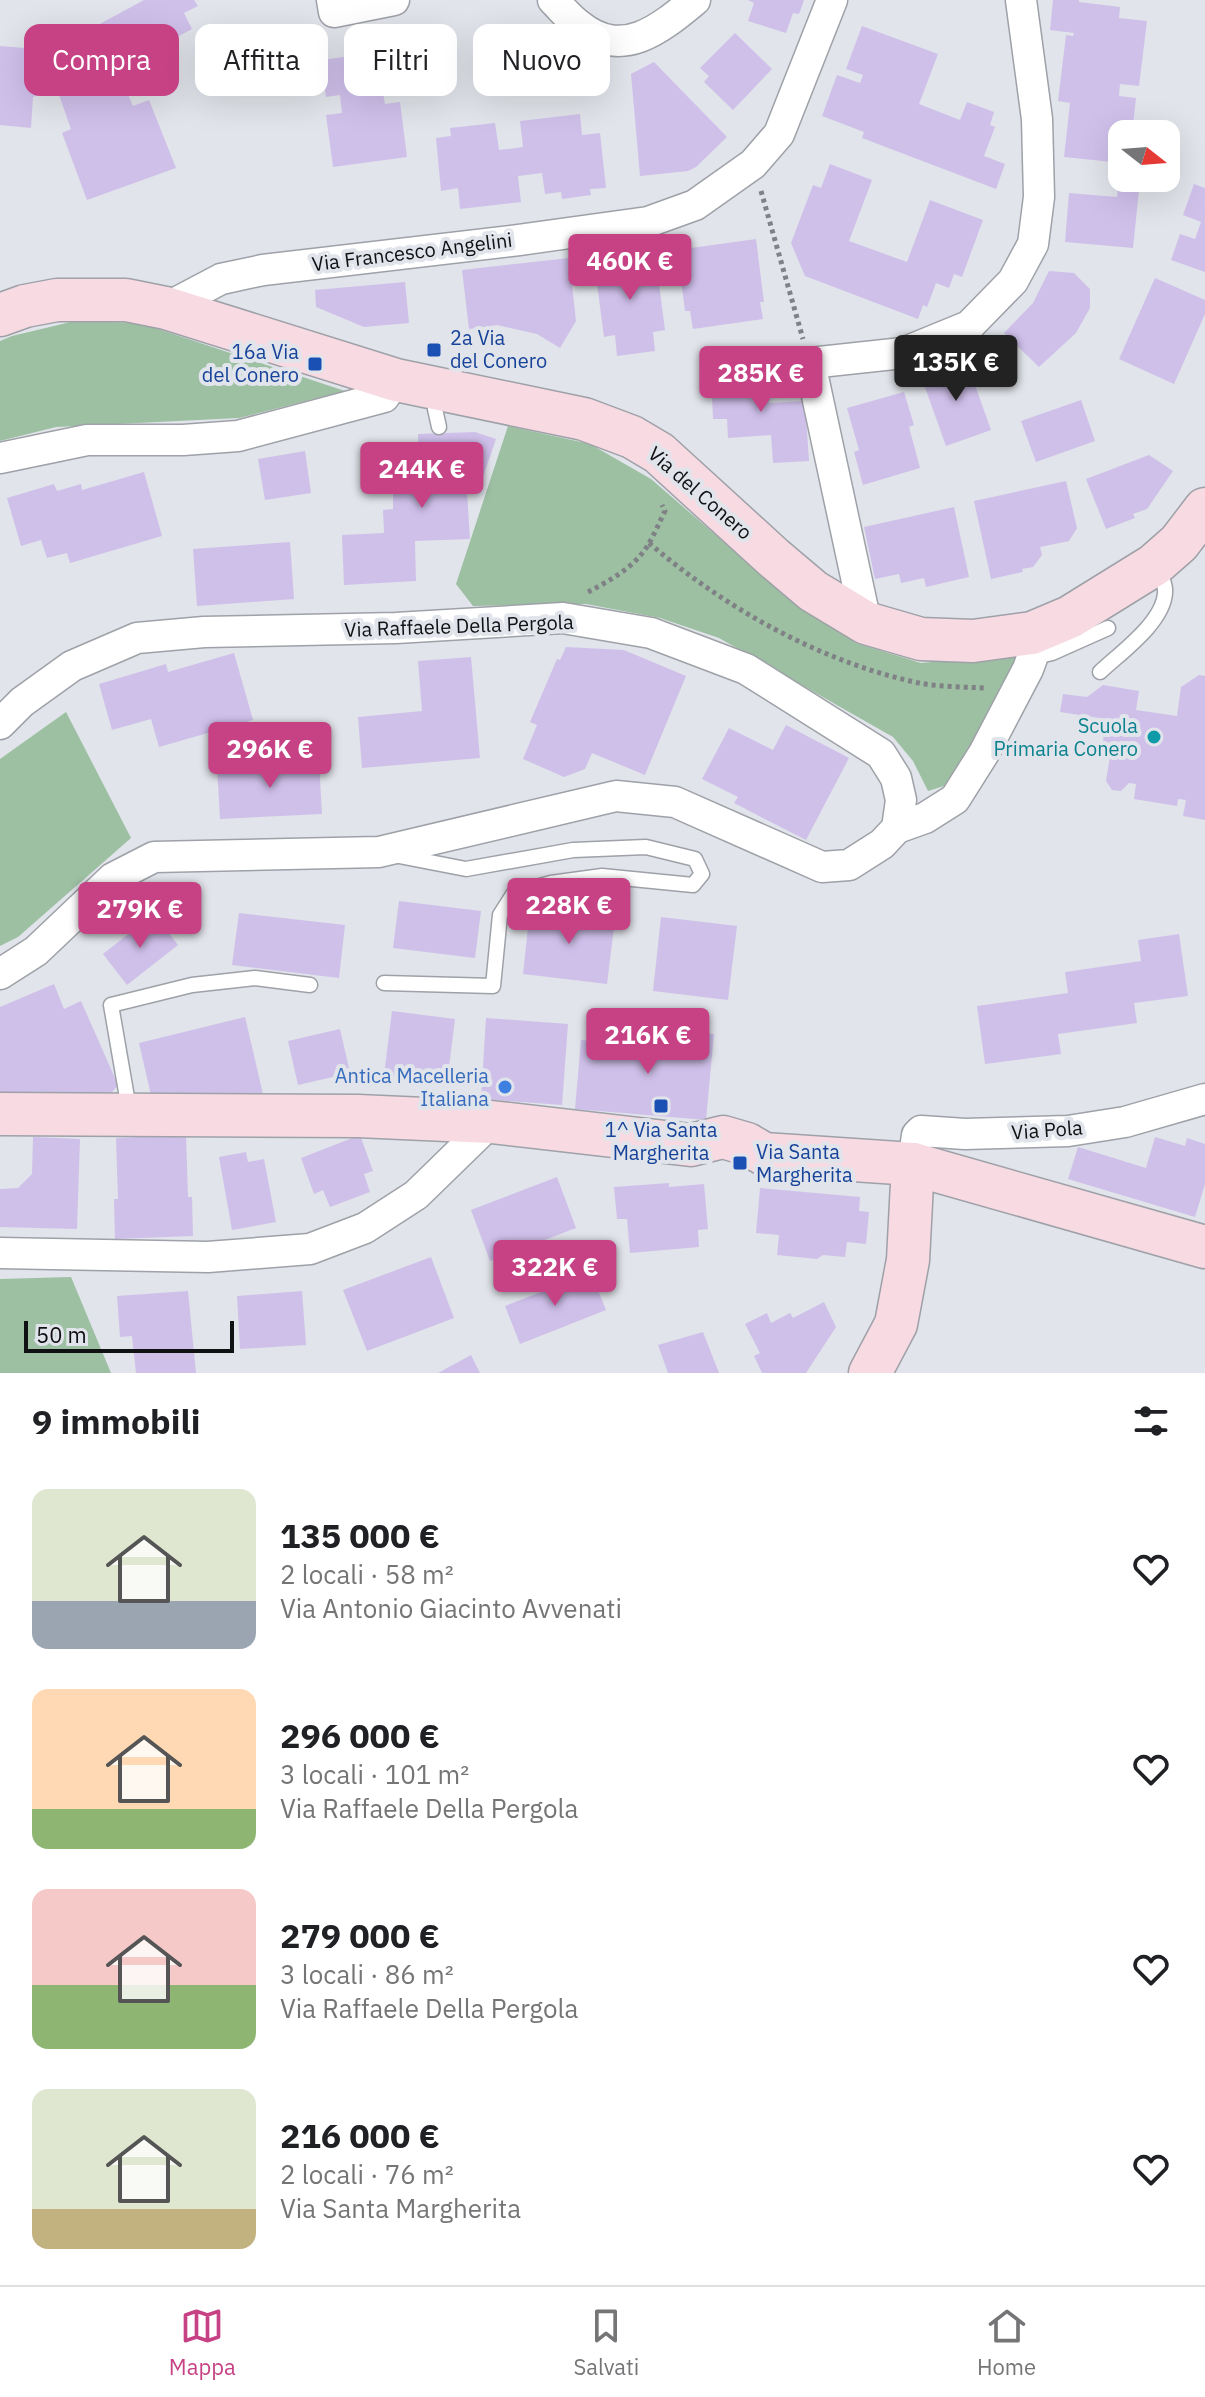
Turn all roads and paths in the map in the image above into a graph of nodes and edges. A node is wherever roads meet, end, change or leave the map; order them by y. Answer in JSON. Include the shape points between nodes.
{"nodes":[{"id":1,"x":332,"y":0,"type":"edge"},
{"id":2,"x":394,"y":0,"type":"edge"},
{"id":3,"x":553,"y":0,"type":"edge"},
{"id":4,"x":695,"y":0,"type":"edge"},
{"id":5,"x":832,"y":0,"type":"edge"},
{"id":6,"x":1021,"y":0,"type":"edge"},
{"id":7,"x":753,"y":164,"type":"junction"},
{"id":8,"x":166,"y":308,"type":"junction"},
{"id":9,"x":0,"y":315,"type":"edge"},
{"id":10,"x":810,"y":363,"type":"junction"},
{"id":11,"x":396,"y":380,"type":"junction"},
{"id":12,"x":0,"y":458,"type":"edge"},
{"id":13,"x":1205,"y":509,"type":"edge"},
{"id":14,"x":665,"y":511,"type":"dead end"},
{"id":15,"x":1154,"y":565,"type":"junction"},
{"id":16,"x":606,"y":582,"type":"dead end"},
{"id":17,"x":866,"y":623,"type":"junction"},
{"id":18,"x":1108,"y":628,"type":"dead end"},
{"id":19,"x":1032,"y":646,"type":"junction"},
{"id":20,"x":1100,"y":672,"type":"dead end"},
{"id":21,"x":0,"y":724,"type":"edge"},
{"id":22,"x":897,"y":828,"type":"junction"},
{"id":23,"x":379,"y":852,"type":"junction"},
{"id":24,"x":0,"y":974,"type":"edge"},
{"id":25,"x":384,"y":983,"type":"dead end"},
{"id":26,"x":310,"y":985,"type":"dead end"},
{"id":27,"x":1205,"y":1099,"type":"edge"},
{"id":28,"x":0,"y":1114,"type":"edge"},
{"id":29,"x":130,"y":1114,"type":"junction"},
{"id":30,"x":491,"y":1122,"type":"junction"},
{"id":31,"x":913,"y":1164,"type":"junction"},
{"id":32,"x":1205,"y":1247,"type":"edge"},
{"id":33,"x":0,"y":1253,"type":"edge"},
{"id":34,"x":870,"y":1373,"type":"edge"}],
"edges":[{"from":1,"to":2,"type":"street","via":[[334,12]]},
{"from":3,"to":4,"type":"street","via":[[581,27],[608,42],[640,39]]},
{"from":5,"to":7,"type":"street","name":"Via Francesco Angelini","via":[[779,134]]},
{"from":6,"to":10,"type":"street","via":[[1037,119],[1039,197],[1033,244],[1013,281],[969,326],[903,353]]},
{"from":7,"to":8,"type":"street","name":"Via Francesco Angelini","via":[[695,205],[648,222],[263,270],[221,279]]},
{"from":7,"to":10,"type":"path"},
{"from":8,"to":9,"type":"street","name":"Via del Conero","via":[[126,300],[57,300]]},
{"from":8,"to":11,"type":"street","name":"Via del Conero"},
{"from":10,"to":17,"type":"street"},
{"from":11,"to":12,"type":"street","via":[[384,397],[238,436],[87,440]]},
{"from":11,"to":17,"type":"street","name":"Via del Conero","via":[[438,407],[584,419],[632,437],[688,477],[813,591]]},
{"from":13,"to":15,"type":"street","name":"Via del Conero"},
{"from":14,"to":16,"type":"path","via":[[647,547]]},
{"from":15,"to":19,"type":"street","name":"Via del Conero"},
{"from":15,"to":20,"type":"lane","via":[[1165,594],[1155,621]]},
{"from":17,"to":19,"type":"street","name":"Via del Conero","via":[[921,639]]},
{"from":18,"to":19,"type":"lane","via":[[1052,653]]},
{"from":19,"to":22,"type":"street","via":[[984,753],[955,799]]},
{"from":21,"to":22,"type":"street","name":"Via Raffaele Della Pergola","via":[[72,666],[137,638],[563,618],[651,633],[746,669],[881,754],[896,778],[901,800]]},
{"from":22,"to":23,"type":"street","via":[[849,865],[822,867],[675,802],[616,796]]},
{"from":23,"to":24,"type":"street","via":[[154,857],[113,878],[36,951]]},
{"from":23,"to":25,"type":"lane","via":[[466,869],[573,850],[646,847],[695,859],[702,874],[693,885],[602,876],[514,893],[500,915],[493,986]]},
{"from":26,"to":29,"type":"lane","via":[[255,978],[192,985],[111,1005]]},
{"from":27,"to":31,"type":"street","name":"Via Pola","via":[[1125,1122],[1068,1131],[921,1131]]},
{"from":28,"to":29,"type":"street"},
{"from":29,"to":30,"type":"street"},
{"from":30,"to":31,"type":"street","via":[[691,1145],[719,1161],[764,1154]]},
{"from":30,"to":33,"type":"street","via":[[416,1195],[365,1228],[310,1249],[208,1257]]},
{"from":31,"to":32,"type":"street"},
{"from":31,"to":34,"type":"street","via":[[908,1260],[896,1324]]}]}
